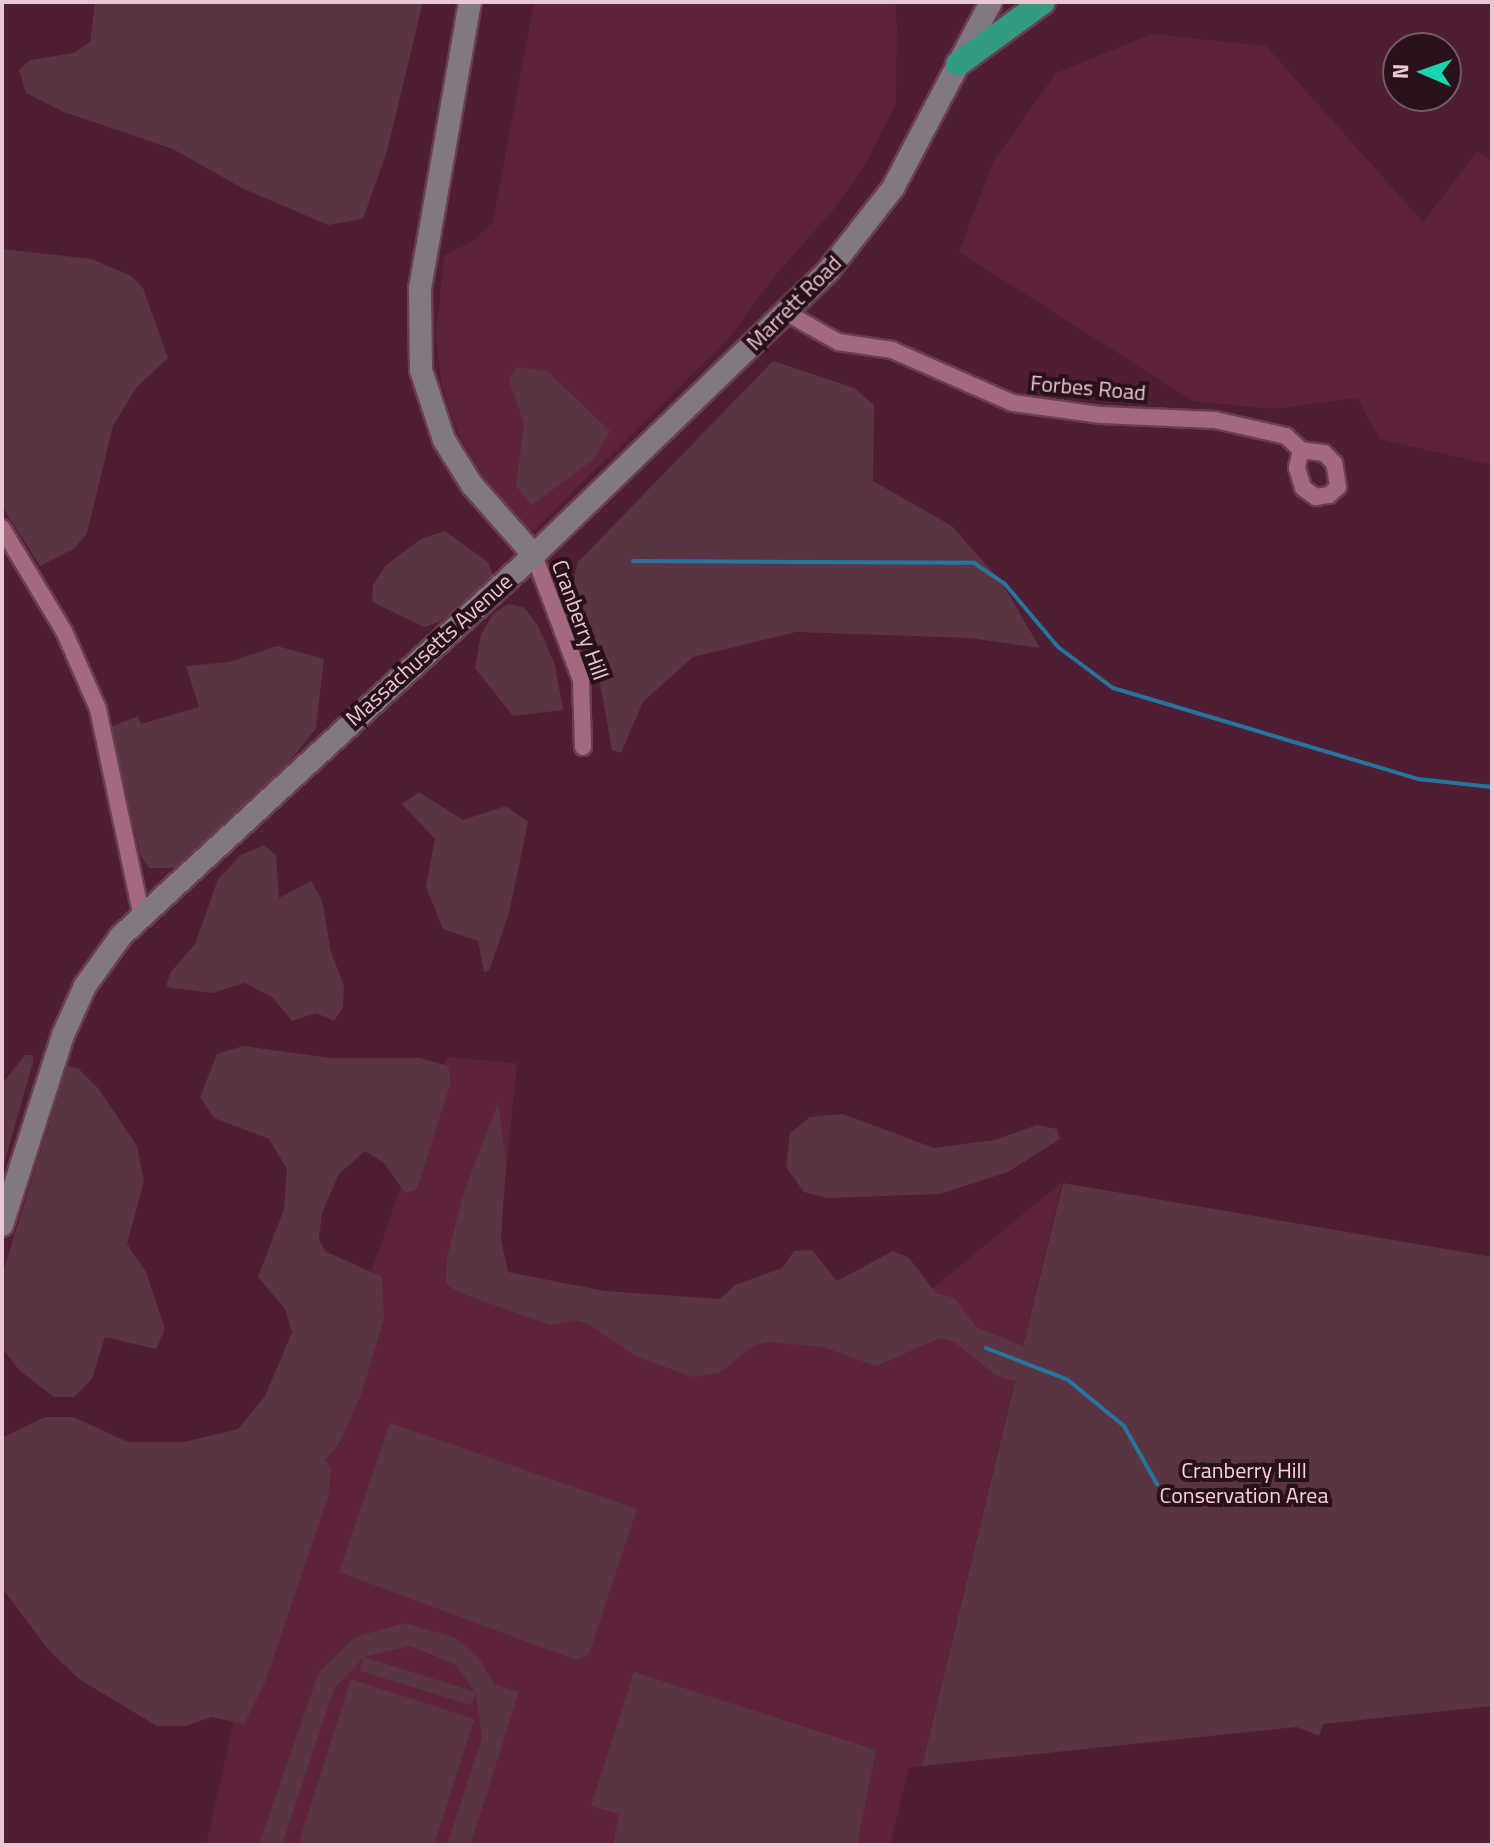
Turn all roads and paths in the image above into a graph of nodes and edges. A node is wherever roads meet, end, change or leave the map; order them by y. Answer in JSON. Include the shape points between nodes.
{"nodes":[{"id":1,"x":470,"y":2,"type":"edge"},
{"id":2,"x":991,"y":2,"type":"edge"},
{"id":3,"x":1043,"y":2,"type":"edge"},
{"id":4,"x":958,"y":64,"type":"junction"},
{"id":5,"x":787,"y":313,"type":"junction"},
{"id":6,"x":1301,"y":450,"type":"dead end"},
{"id":7,"x":2,"y":528,"type":"edge"},
{"id":8,"x":534,"y":555,"type":"junction"},
{"id":9,"x":583,"y":747,"type":"dead end"},
{"id":10,"x":141,"y":913,"type":"junction"},
{"id":11,"x":2,"y":1225,"type":"edge"}],
"edges":[{"from":1,"to":8,"type":"main road","via":[[420,288],[421,370],[444,440],[472,485]]},
{"from":2,"to":4,"type":"main road","name":"Marrett Road"},
{"from":3,"to":4,"type":"highway"},
{"from":4,"to":5,"type":"main road","name":"Marrett Road","via":[[893,188],[847,249]]},
{"from":5,"to":6,"type":"street","name":"Forbes Road","via":[[838,342],[892,350],[1013,403],[1101,415],[1215,420],[1286,436]]},
{"from":5,"to":8,"type":"main road","name":"Marrett Road"},
{"from":7,"to":10,"type":"street","via":[[64,631],[98,709]]},
{"from":8,"to":9,"type":"street","name":"Cranberry Hill","via":[[581,680]]},
{"from":8,"to":10,"type":"main road","name":"Massachusetts Avenue"},
{"from":10,"to":11,"type":"main road","name":"Massachusetts Avenue","via":[[78,1000]]}]}
